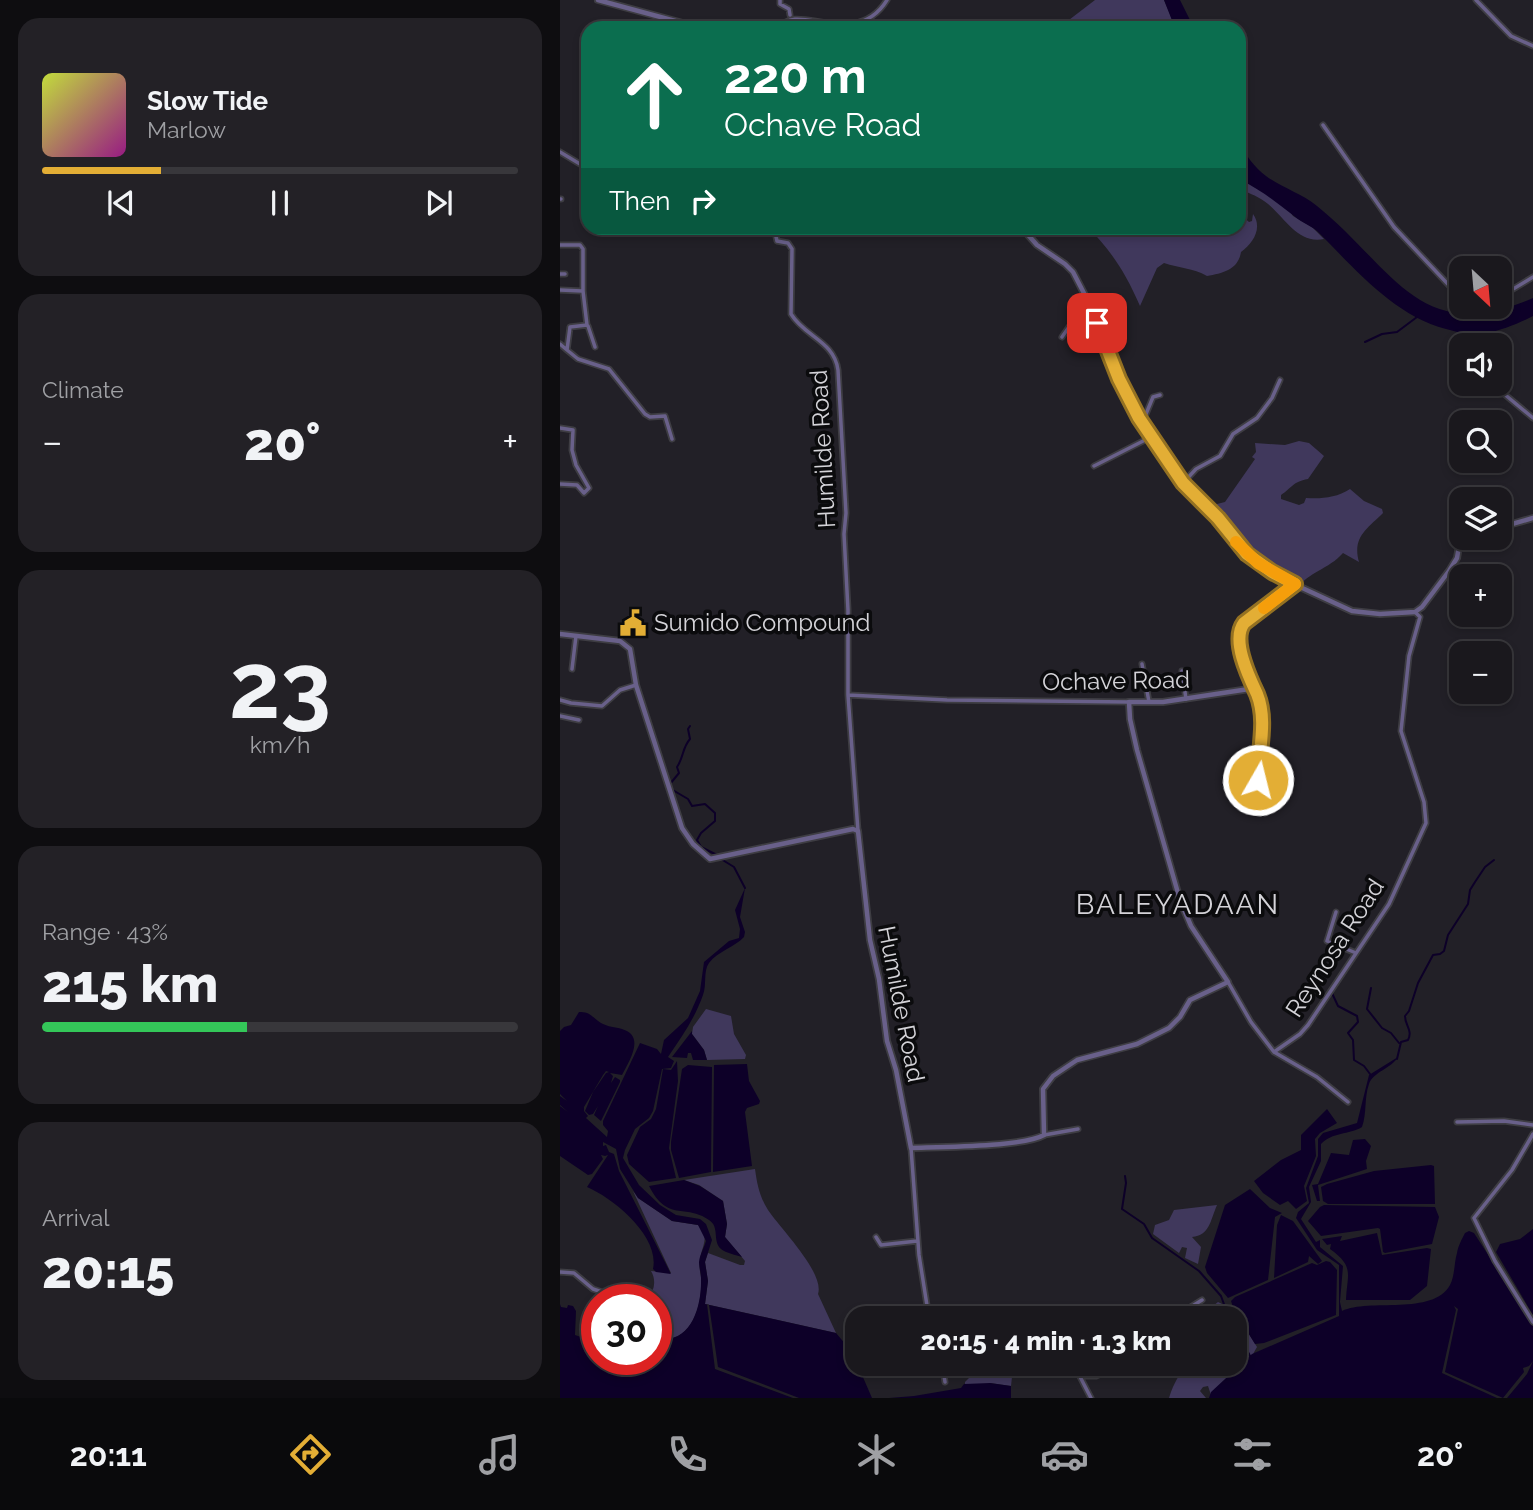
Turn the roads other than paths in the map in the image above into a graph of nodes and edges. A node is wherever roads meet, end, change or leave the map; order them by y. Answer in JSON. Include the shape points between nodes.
{"nodes":[{"id":1,"x":598,"y":0,"type":"edge"},
{"id":2,"x":780,"y":0,"type":"edge"},
{"id":3,"x":887,"y":0,"type":"edge"},
{"id":4,"x":1477,"y":2,"type":"edge"},
{"id":5,"x":830,"y":17,"type":"dead end"},
{"id":6,"x":675,"y":21,"type":"edge"},
{"id":7,"x":783,"y":21,"type":"edge"},
{"id":8,"x":1533,"y":46,"type":"edge"},
{"id":9,"x":1323,"y":125,"type":"dead end"},
{"id":10,"x":560,"y":152,"type":"edge"},
{"id":11,"x":580,"y":164,"type":"dead end"},
{"id":12,"x":776,"y":235,"type":"edge"},
{"id":13,"x":1028,"y":235,"type":"edge"},
{"id":14,"x":560,"y":245,"type":"edge"},
{"id":15,"x":1533,"y":277,"type":"edge"},
{"id":16,"x":1449,"y":285,"type":"edge"},
{"id":17,"x":560,"y":290,"type":"edge"},
{"id":18,"x":1512,"y":290,"type":"edge"},
{"id":19,"x":583,"y":291,"type":"junction"},
{"id":20,"x":1090,"y":306,"type":"junction"},
{"id":21,"x":587,"y":326,"type":"junction"},
{"id":22,"x":1062,"y":337,"type":"dead end"},
{"id":23,"x":560,"y":344,"type":"edge"},
{"id":24,"x":595,"y":347,"type":"dead end"},
{"id":25,"x":567,"y":350,"type":"junction"},
{"id":26,"x":1280,"y":380,"type":"dead end"},
{"id":27,"x":1160,"y":395,"type":"dead end"},
{"id":28,"x":1507,"y":396,"type":"edge"},
{"id":29,"x":1139,"y":418,"type":"junction"},
{"id":30,"x":1533,"y":418,"type":"edge"},
{"id":31,"x":560,"y":428,"type":"edge"},
{"id":32,"x":1151,"y":437,"type":"junction"},
{"id":33,"x":672,"y":439,"type":"dead end"},
{"id":34,"x":1094,"y":466,"type":"dead end"},
{"id":35,"x":1183,"y":483,"type":"junction"},
{"id":36,"x":560,"y":484,"type":"edge"},
{"id":37,"x":1533,"y":518,"type":"edge"},
{"id":38,"x":1512,"y":522,"type":"edge"},
{"id":39,"x":1458,"y":550,"type":"edge"},
{"id":40,"x":1295,"y":584,"type":"junction"},
{"id":41,"x":1422,"y":607,"type":"junction"},
{"id":42,"x":1415,"y":612,"type":"junction"},
{"id":43,"x":1420,"y":617,"type":"junction"},
{"id":44,"x":560,"y":634,"type":"edge"},
{"id":45,"x":576,"y":636,"type":"junction"},
{"id":46,"x":1142,"y":664,"type":"dead end"},
{"id":47,"x":572,"y":669,"type":"dead end"},
{"id":48,"x":1182,"y":671,"type":"dead end"},
{"id":49,"x":636,"y":685,"type":"junction"},
{"id":50,"x":1252,"y":687,"type":"junction"},
{"id":51,"x":848,"y":695,"type":"junction"},
{"id":52,"x":1186,"y":699,"type":"junction"},
{"id":53,"x":560,"y":700,"type":"edge"},
{"id":54,"x":1129,"y":702,"type":"junction"},
{"id":55,"x":1149,"y":702,"type":"junction"},
{"id":56,"x":560,"y":716,"type":"edge"},
{"id":57,"x":579,"y":720,"type":"dead end"},
{"id":58,"x":1262,"y":794,"type":"dead end"},
{"id":59,"x":858,"y":831,"type":"junction"},
{"id":60,"x":1336,"y":912,"type":"dead end"},
{"id":61,"x":1356,"y":953,"type":"junction"},
{"id":62,"x":1228,"y":982,"type":"junction"},
{"id":63,"x":1274,"y":1052,"type":"junction"},
{"id":64,"x":1348,"y":1102,"type":"dead end"},
{"id":65,"x":1457,"y":1122,"type":"dead end"},
{"id":66,"x":1533,"y":1125,"type":"edge"},
{"id":67,"x":1078,"y":1129,"type":"dead end"},
{"id":68,"x":1533,"y":1134,"type":"edge"},
{"id":69,"x":1044,"y":1135,"type":"junction"},
{"id":70,"x":911,"y":1148,"type":"junction"},
{"id":71,"x":876,"y":1237,"type":"dead end"},
{"id":72,"x":917,"y":1241,"type":"junction"},
{"id":73,"x":560,"y":1272,"type":"edge"},
{"id":74,"x":587,"y":1284,"type":"edge"},
{"id":75,"x":1202,"y":1300,"type":"dead end"},
{"id":76,"x":927,"y":1306,"type":"edge"},
{"id":77,"x":1192,"y":1306,"type":"edge"},
{"id":78,"x":1533,"y":1322,"type":"edge"},
{"id":79,"x":944,"y":1376,"type":"edge"},
{"id":80,"x":1080,"y":1376,"type":"edge"},
{"id":81,"x":945,"y":1382,"type":"dead end"},
{"id":82,"x":1091,"y":1398,"type":"edge"}],
"edges":[{"from":1,"to":6,"type":"street"},
{"from":2,"to":7,"type":"street","via":[[792,14]]},
{"from":3,"to":5,"type":"street","via":[[859,19]]},
{"from":4,"to":8,"type":"street","via":[[1511,37]]},
{"from":9,"to":16,"type":"street","via":[[1394,227]]},
{"from":10,"to":11,"type":"street"},
{"from":12,"to":51,"type":"street","name":"Humilde Road","via":[[777,241],[789,243],[792,249],[792,316],[836,357],[846,513]]},
{"from":13,"to":20,"type":"street","via":[[1070,268]]},
{"from":14,"to":19,"type":"street","via":[[582,247]]},
{"from":15,"to":18,"type":"street"},
{"from":17,"to":19,"type":"street"},
{"from":19,"to":21,"type":"street"},
{"from":20,"to":22,"type":"street"},
{"from":20,"to":29,"type":"street"},
{"from":21,"to":24,"type":"street"},
{"from":21,"to":25,"type":"street","via":[[569,327]]},
{"from":23,"to":25,"type":"street"},
{"from":25,"to":33,"type":"street","via":[[580,360],[609,369],[645,414],[666,416]]},
{"from":26,"to":35,"type":"street","via":[[1255,420],[1233,434],[1220,456],[1196,469]]},
{"from":27,"to":29,"type":"street"},
{"from":28,"to":30,"type":"street"},
{"from":29,"to":32,"type":"street"},
{"from":31,"to":36,"type":"street","via":[[573,430],[576,465],[589,488],[584,493],[577,485]]},
{"from":32,"to":34,"type":"street"},
{"from":32,"to":35,"type":"street"},
{"from":35,"to":40,"type":"street","via":[[1247,554]]},
{"from":37,"to":38,"type":"street"},
{"from":39,"to":41,"type":"street"},
{"from":40,"to":42,"type":"street","via":[[1352,611]]},
{"from":40,"to":50,"type":"street","via":[[1240,628]]},
{"from":41,"to":42,"type":"street"},
{"from":41,"to":43,"type":"street","name":"Reynosa Road"},
{"from":42,"to":43,"type":"street"},
{"from":43,"to":61,"type":"street","name":"Reynosa Road","via":[[1409,656],[1401,731],[1424,802],[1426,823],[1389,904]]},
{"from":44,"to":45,"type":"street"},
{"from":45,"to":47,"type":"street"},
{"from":45,"to":49,"type":"street","via":[[628,646]]},
{"from":46,"to":55,"type":"street"},
{"from":48,"to":52,"type":"street"},
{"from":49,"to":53,"type":"street","via":[[620,690],[602,706]]},
{"from":49,"to":59,"type":"street","via":[[684,832],[709,858]]},
{"from":50,"to":52,"type":"street","name":"Ochave Road"},
{"from":50,"to":58,"type":"street","via":[[1260,710],[1258,777]]},
{"from":51,"to":54,"type":"street","name":"Ochave Road"},
{"from":51,"to":59,"type":"street","name":"Humilde Road"},
{"from":52,"to":55,"type":"street","name":"Ochave Road"},
{"from":54,"to":55,"type":"street","name":"Ochave Road"},
{"from":54,"to":62,"type":"street","via":[[1137,750],[1184,909]]},
{"from":56,"to":57,"type":"street"},
{"from":59,"to":70,"type":"street","name":"Humilde Road","via":[[870,940]]},
{"from":60,"to":61,"type":"street","via":[[1327,941]]},
{"from":61,"to":63,"type":"street","name":"Reynosa Road","via":[[1303,1030]]},
{"from":62,"to":63,"type":"street"},
{"from":62,"to":69,"type":"street","via":[[1190,1000],[1176,1022],[1160,1033],[1061,1069],[1043,1089]]},
{"from":63,"to":64,"type":"street"},
{"from":65,"to":66,"type":"street"},
{"from":67,"to":69,"type":"street"},
{"from":68,"to":78,"type":"street","via":[[1513,1170],[1474,1218]]},
{"from":69,"to":70,"type":"street","via":[[1009,1143]]},
{"from":70,"to":72,"type":"street","name":"Humilde Road"},
{"from":71,"to":72,"type":"street","via":[[880,1245]]},
{"from":72,"to":76,"type":"street","name":"Humilde Road"},
{"from":73,"to":74,"type":"street","via":[[574,1273]]},
{"from":75,"to":77,"type":"street"},
{"from":79,"to":81,"type":"street"},
{"from":80,"to":82,"type":"street"}]}
